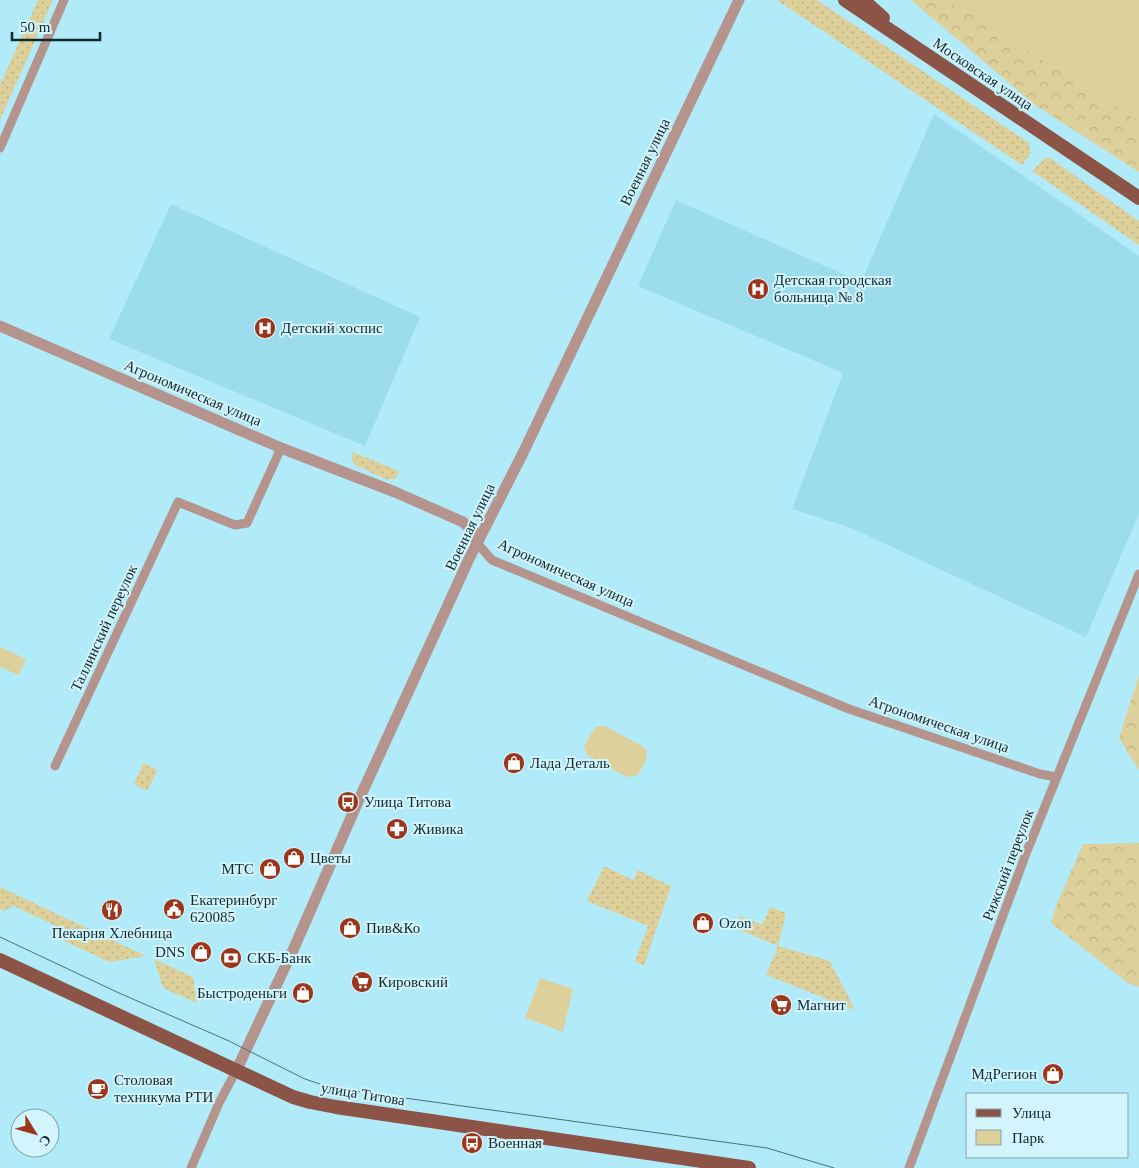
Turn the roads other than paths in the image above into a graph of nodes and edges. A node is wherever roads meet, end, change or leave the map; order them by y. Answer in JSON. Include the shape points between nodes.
{"nodes":[{"id":1,"x":64,"y":0,"type":"edge"},
{"id":2,"x":739,"y":0,"type":"edge"},
{"id":3,"x":845,"y":0,"type":"edge"},
{"id":4,"x":864,"y":0,"type":"edge"},
{"id":5,"x":891,"y":31,"type":"junction"},
{"id":6,"x":0,"y":148,"type":"edge"},
{"id":7,"x":1104,"y":175,"type":"junction"},
{"id":8,"x":1139,"y":198,"type":"edge"},
{"id":9,"x":1139,"y":205,"type":"edge"},
{"id":10,"x":0,"y":326,"type":"edge"},
{"id":11,"x":281,"y":448,"type":"junction"},
{"id":12,"x":477,"y":543,"type":"junction"},
{"id":13,"x":1139,"y":574,"type":"edge"},
{"id":14,"x":55,"y":766,"type":"dead end"},
{"id":15,"x":1057,"y":777,"type":"junction"},
{"id":16,"x":0,"y":960,"type":"edge"},
{"id":17,"x":236,"y":1070,"type":"junction"},
{"id":18,"x":191,"y":1168,"type":"edge"},
{"id":19,"x":749,"y":1168,"type":"edge"},
{"id":20,"x":909,"y":1168,"type":"edge"}],
"edges":[{"from":1,"to":6,"type":"street"},
{"from":2,"to":12,"type":"street","name":"Военная улица"},
{"from":3,"to":5,"type":"main road","name":"Московская улица"},
{"from":4,"to":5,"type":"main road","via":[[883,16]]},
{"from":5,"to":7,"type":"main road","name":"Московская улица"},
{"from":7,"to":8,"type":"main road","name":"Московская улица"},
{"from":7,"to":9,"type":"main road","name":"Московская улица"},
{"from":10,"to":11,"type":"street","name":"Агрономическая улица"},
{"from":11,"to":12,"type":"street","name":"Агрономическая улица","via":[[462,522],[474,532]]},
{"from":11,"to":14,"type":"street","name":"Таллинский переулок","via":[[247,523],[235,525],[178,502]]},
{"from":12,"to":15,"type":"street","name":"Агрономическая улица","via":[[492,560],[796,688],[849,709]]},
{"from":12,"to":17,"type":"street","name":"Военная улица"},
{"from":13,"to":15,"type":"street","name":"Рижский переулок"},
{"from":15,"to":20,"type":"street","name":"Рижский переулок"},
{"from":16,"to":17,"type":"main road","name":"улица Титова"},
{"from":17,"to":18,"type":"street","via":[[218,1102]]},
{"from":17,"to":19,"type":"main road","name":"улица Титова","via":[[293,1096],[336,1108]]}]}
